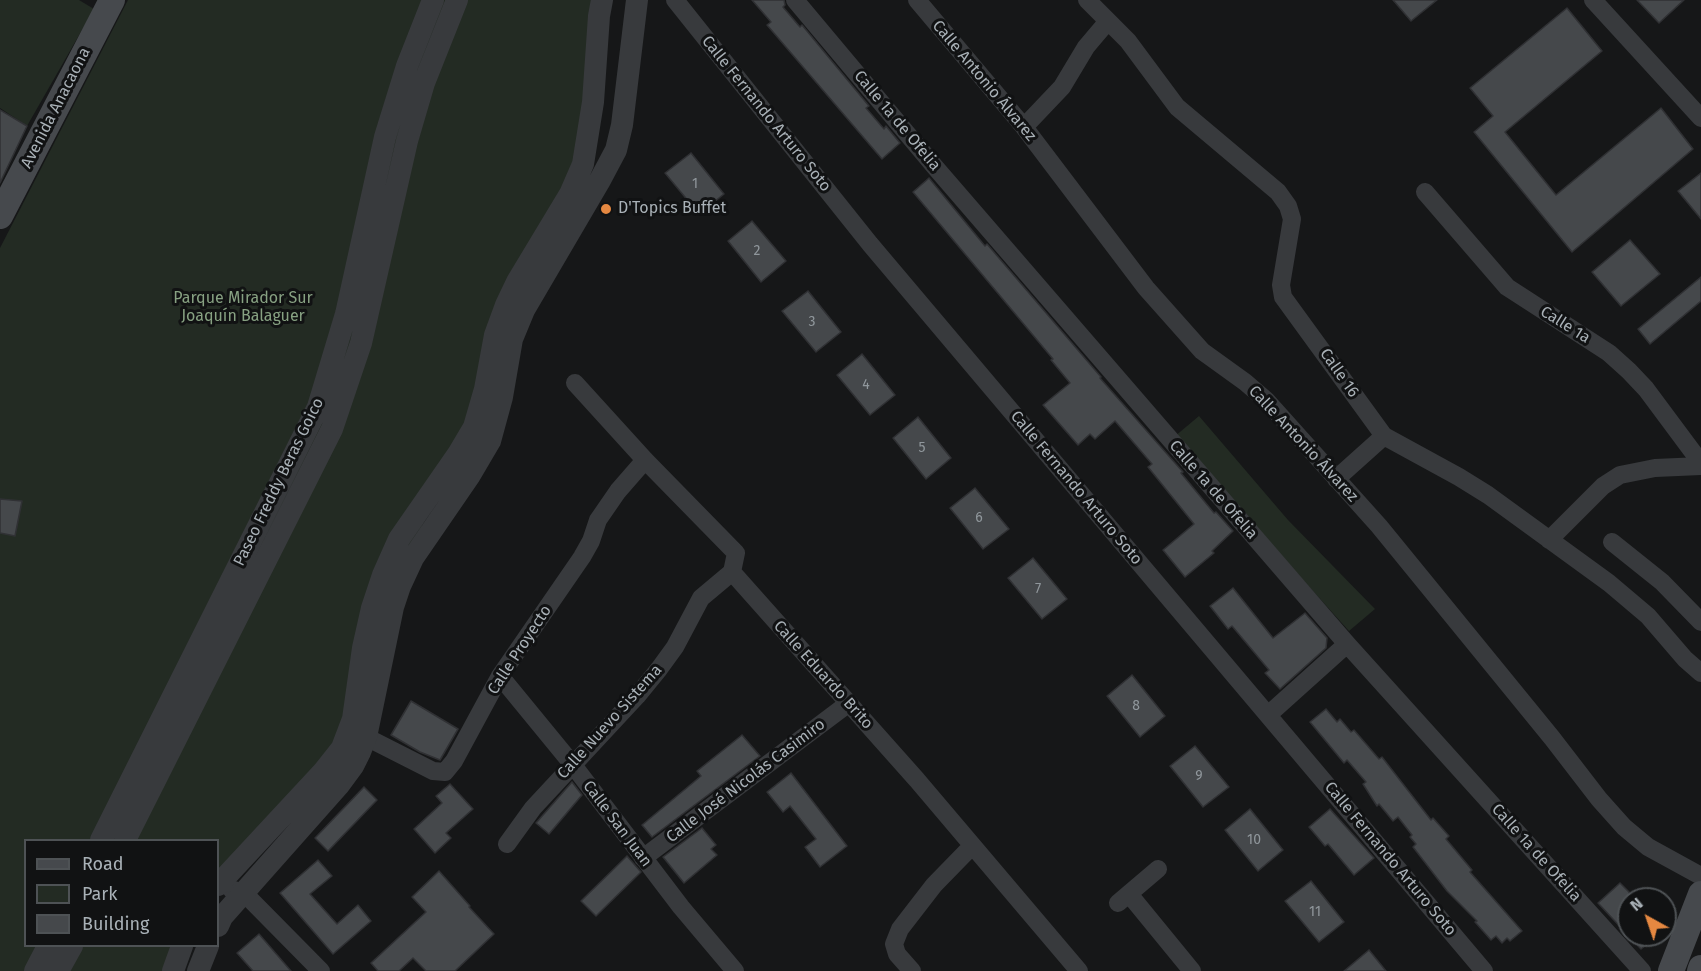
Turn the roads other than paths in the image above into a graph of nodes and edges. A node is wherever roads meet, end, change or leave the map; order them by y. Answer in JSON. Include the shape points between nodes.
{"nodes":[{"id":1,"x":112,"y":0,"type":"edge"},
{"id":2,"x":433,"y":0,"type":"edge"},
{"id":3,"x":457,"y":0,"type":"edge"},
{"id":4,"x":602,"y":0,"type":"edge"},
{"id":5,"x":637,"y":0,"type":"edge"},
{"id":6,"x":675,"y":0,"type":"edge"},
{"id":7,"x":795,"y":0,"type":"edge"},
{"id":8,"x":917,"y":0,"type":"edge"},
{"id":9,"x":1087,"y":0,"type":"edge"},
{"id":10,"x":1593,"y":0,"type":"edge"},
{"id":11,"x":1108,"y":21,"type":"junction"},
{"id":12,"x":1701,"y":118,"type":"edge"},
{"id":13,"x":1024,"y":128,"type":"junction"},
{"id":14,"x":1425,"y":192,"type":"dead end"},
{"id":15,"x":0,"y":216,"type":"edge"},
{"id":16,"x":575,"y":383,"type":"dead end"},
{"id":17,"x":1384,"y":436,"type":"junction"},
{"id":18,"x":645,"y":460,"type":"junction"},
{"id":19,"x":1701,"y":464,"type":"edge"},
{"id":20,"x":1336,"y":478,"type":"junction"},
{"id":21,"x":1549,"y":540,"type":"junction"},
{"id":22,"x":1612,"y":542,"type":"dead end"},
{"id":23,"x":732,"y":572,"type":"junction"},
{"id":24,"x":1701,"y":622,"type":"edge"},
{"id":25,"x":1347,"y":644,"type":"junction"},
{"id":26,"x":1701,"y":673,"type":"edge"},
{"id":27,"x":500,"y":676,"type":"junction"},
{"id":28,"x":849,"y":704,"type":"junction"},
{"id":29,"x":1268,"y":715,"type":"junction"},
{"id":30,"x":366,"y":737,"type":"junction"},
{"id":31,"x":573,"y":765,"type":"junction"},
{"id":32,"x":102,"y":839,"type":"edge"},
{"id":33,"x":126,"y":839,"type":"edge"},
{"id":34,"x":507,"y":844,"type":"dead end"},
{"id":35,"x":972,"y":846,"type":"junction"},
{"id":36,"x":644,"y":858,"type":"junction"},
{"id":37,"x":1158,"y":869,"type":"dead end"},
{"id":38,"x":1701,"y":876,"type":"edge"},
{"id":39,"x":219,"y":884,"type":"edge"},
{"id":40,"x":219,"y":885,"type":"edge"},
{"id":41,"x":244,"y":893,"type":"junction"},
{"id":42,"x":1701,"y":894,"type":"edge"},
{"id":43,"x":219,"y":924,"type":"edge"},
{"id":44,"x":47,"y":947,"type":"edge"},
{"id":45,"x":71,"y":947,"type":"edge"},
{"id":46,"x":181,"y":947,"type":"edge"},
{"id":47,"x":207,"y":947,"type":"edge"},
{"id":48,"x":35,"y":971,"type":"edge"},
{"id":49,"x":58,"y":971,"type":"edge"},
{"id":50,"x":173,"y":971,"type":"edge"},
{"id":51,"x":198,"y":971,"type":"edge"},
{"id":52,"x":321,"y":971,"type":"edge"},
{"id":53,"x":735,"y":971,"type":"edge"},
{"id":54,"x":912,"y":971,"type":"edge"},
{"id":55,"x":1078,"y":971,"type":"edge"},
{"id":56,"x":1192,"y":971,"type":"edge"},
{"id":57,"x":1484,"y":971,"type":"edge"},
{"id":58,"x":1642,"y":971,"type":"edge"},
{"id":59,"x":1671,"y":971,"type":"edge"}],
"edges":[{"from":1,"to":15,"type":"main road","name":"Avenida Anacaona"},
{"from":2,"to":32,"type":"street","name":"Paseo Freddy Beras Goico","via":[[407,66],[386,137],[346,314],[318,407]]},
{"from":3,"to":33,"type":"street","name":"Paseo Freddy Beras Goico","via":[[424,83],[407,141],[361,343],[332,429]]},
{"from":4,"to":39,"type":"street","via":[[583,164],[506,305],[495,335],[474,427],[399,539],[382,575],[363,648],[353,719],[342,748]]},
{"from":5,"to":30,"type":"street","via":[[616,150],[524,310],[512,339],[490,441],[413,558],[400,586]]},
{"from":6,"to":29,"type":"street","name":"Calle Fernando Arturo Soto","via":[[870,244]]},
{"from":7,"to":25,"type":"street","name":"Calle 1a de Ofelia"},
{"from":8,"to":13,"type":"street","name":"Calle Antonio Álvarez"},
{"from":9,"to":11,"type":"street","name":"Calle 16"},
{"from":10,"to":12,"type":"street"},
{"from":11,"to":13,"type":"street","via":[[1086,47],[1062,87]]},
{"from":11,"to":17,"type":"street","name":"Calle 16","via":[[1128,41],[1177,107],[1278,192],[1288,206],[1292,219],[1281,285],[1283,297]]},
{"from":13,"to":20,"type":"street","name":"Calle Antonio Álvarez","via":[[1146,288],[1194,343],[1266,400]]},
{"from":14,"to":19,"type":"street","name":"Calle 1a","via":[[1507,287],[1591,341],[1629,371]]},
{"from":16,"to":18,"type":"street"},
{"from":17,"to":20,"type":"street"},
{"from":17,"to":21,"type":"street","name":"Calle 16","via":[[1488,495]]},
{"from":18,"to":23,"type":"street","via":[[736,553]]},
{"from":18,"to":27,"type":"street","name":"Calle Proyecto","via":[[598,520],[582,557]]},
{"from":19,"to":21,"type":"street","via":[[1620,475],[1603,486]]},
{"from":20,"to":38,"type":"street","name":"Calle Antonio Álvarez","via":[[1624,827],[1648,847]]},
{"from":21,"to":26,"type":"street","name":"Calle 16","via":[[1629,599]]},
{"from":22,"to":24,"type":"street","via":[[1662,582]]},
{"from":23,"to":28,"type":"street","name":"Calle Eduardo Brito"},
{"from":23,"to":31,"type":"street","name":"Calle Nuevo Sistema","via":[[701,598],[659,669]]},
{"from":25,"to":29,"type":"street"},
{"from":25,"to":58,"type":"street","name":"Calle 1a de Ofelia"},
{"from":27,"to":30,"type":"street","name":"Calle Proyecto","via":[[445,771],[432,771]]},
{"from":27,"to":31,"type":"street","name":"Calle San Juan"},
{"from":28,"to":35,"type":"street","name":"Calle Eduardo Brito"},
{"from":28,"to":36,"type":"street","name":"Calle José Nicolás Casimiro"},
{"from":29,"to":57,"type":"street","name":"Calle Fernando Arturo Soto"},
{"from":30,"to":41,"type":"street","via":[[339,785]]},
{"from":31,"to":34,"type":"street","name":"Calle Nuevo Sistema","via":[[533,808]]},
{"from":31,"to":36,"type":"street","name":"Calle San Juan"},
{"from":35,"to":54,"type":"street","via":[[934,885],[900,929],[894,944],[897,954]]},
{"from":35,"to":55,"type":"street","name":"Calle Eduardo Brito"},
{"from":36,"to":53,"type":"street","name":"Calle San Juan"},
{"from":37,"to":56,"type":"street","via":[[1123,898]]},
{"from":40,"to":41,"type":"street"},
{"from":41,"to":43,"type":"street"},
{"from":41,"to":52,"type":"street"},
{"from":42,"to":59,"type":"main road"},
{"from":44,"to":48,"type":"street"},
{"from":45,"to":49,"type":"street"},
{"from":46,"to":50,"type":"street"},
{"from":47,"to":51,"type":"street"}]}
